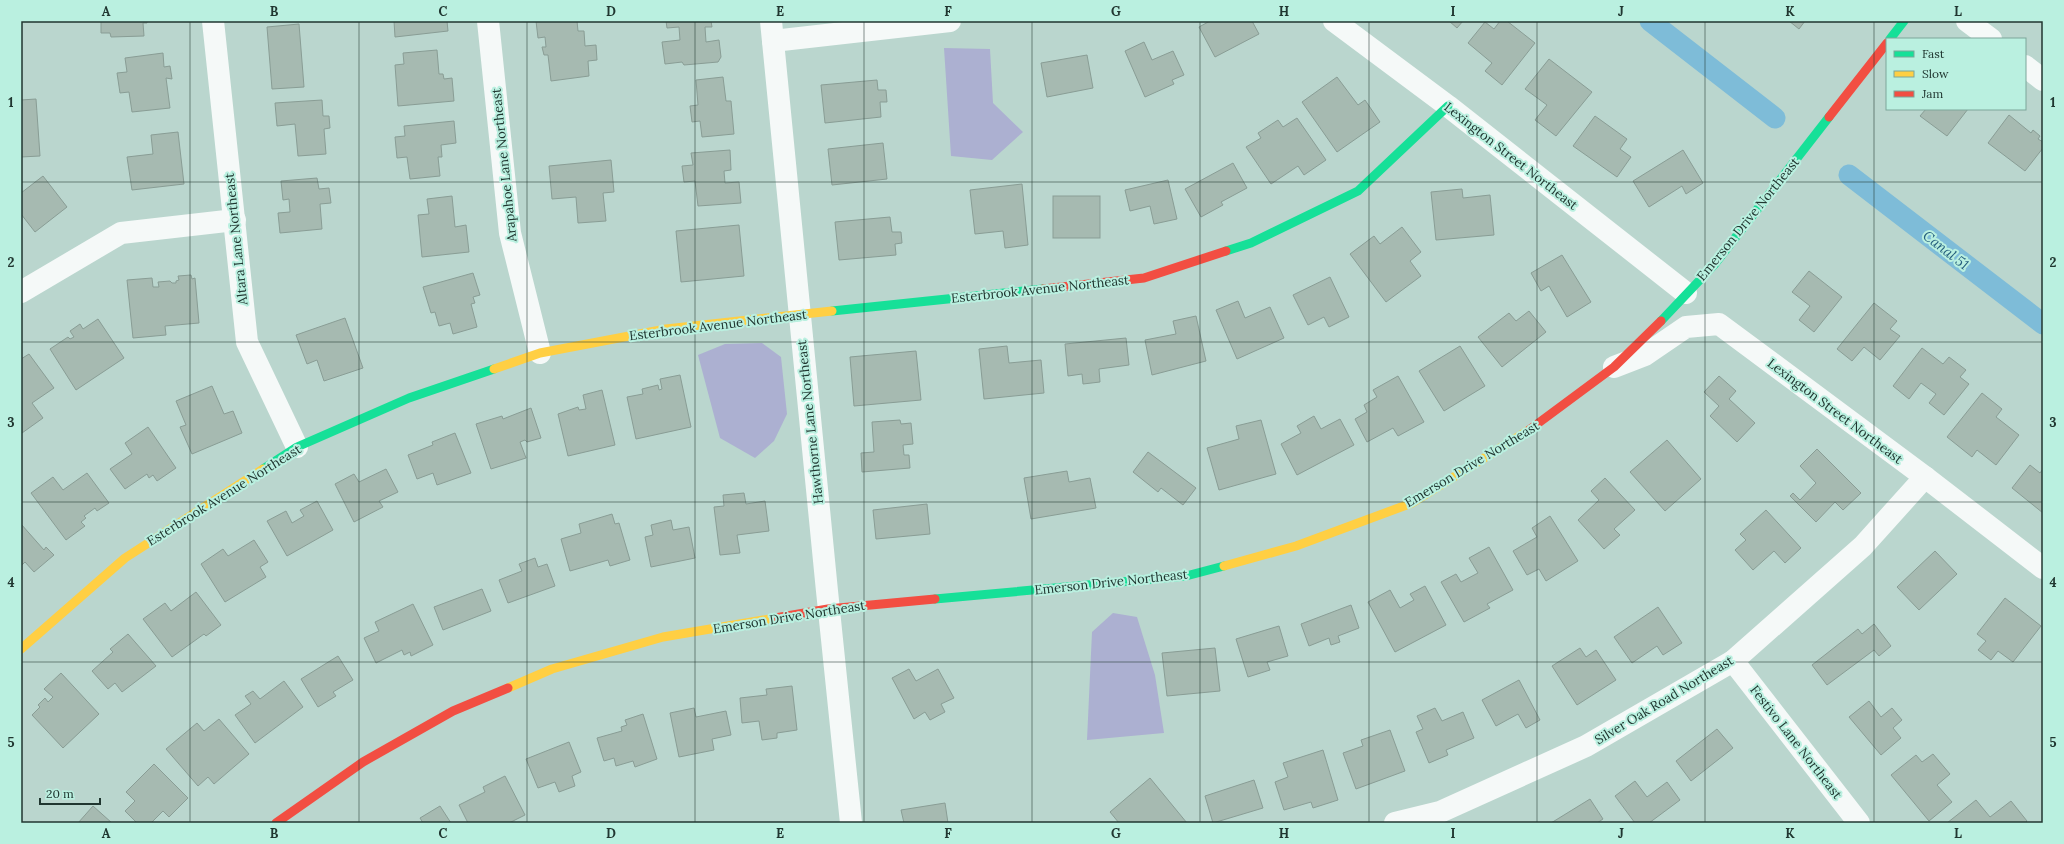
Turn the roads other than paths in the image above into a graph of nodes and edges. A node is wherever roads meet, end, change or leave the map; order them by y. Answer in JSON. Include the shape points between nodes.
{"nodes":[{"id":1,"x":214,"y":21,"type":"edge"},
{"id":2,"x":488,"y":21,"type":"edge"},
{"id":3,"x":950,"y":21,"type":"edge"},
{"id":4,"x":1334,"y":21,"type":"edge"},
{"id":5,"x":1904,"y":21,"type":"edge"},
{"id":6,"x":1968,"y":21,"type":"edge"},
{"id":7,"x":772,"y":31,"type":"edge"},
{"id":8,"x":1891,"y":38,"type":"edge"},
{"id":9,"x":1990,"y":38,"type":"edge"},
{"id":10,"x":1886,"y":44,"type":"edge"},
{"id":11,"x":2026,"y":67,"type":"edge"},
{"id":12,"x":2043,"y":80,"type":"edge"},
{"id":13,"x":1448,"y":106,"type":"junction"},
{"id":14,"x":235,"y":220,"type":"junction"},
{"id":15,"x":21,"y":292,"type":"edge"},
{"id":16,"x":1686,"y":293,"type":"junction"},
{"id":17,"x":799,"y":314,"type":"junction"},
{"id":18,"x":540,"y":353,"type":"junction"},
{"id":19,"x":1614,"y":367,"type":"junction"},
{"id":20,"x":297,"y":447,"type":"junction"},
{"id":21,"x":1925,"y":477,"type":"junction"},
{"id":22,"x":2043,"y":568,"type":"edge"},
{"id":23,"x":828,"y":609,"type":"junction"},
{"id":24,"x":21,"y":649,"type":"edge"},
{"id":25,"x":1733,"y":661,"type":"junction"},
{"id":26,"x":276,"y":823,"type":"edge"},
{"id":27,"x":851,"y":823,"type":"edge"},
{"id":28,"x":1395,"y":823,"type":"edge"},
{"id":29,"x":1858,"y":823,"type":"edge"}],
"edges":[{"from":1,"to":14,"type":"street","name":"Altara Lane Northeast"},
{"from":2,"to":18,"type":"street","name":"Arapahoe Lane Northeast","via":[[510,233]]},
{"from":3,"to":7,"type":"street"},
{"from":4,"to":13,"type":"street","name":"Lexington Street Northeast"},
{"from":5,"to":8,"type":"street"},
{"from":6,"to":9,"type":"street"},
{"from":7,"to":17,"type":"street","name":"Hawthorne Lane Northeast"},
{"from":10,"to":16,"type":"street","name":"Emerson Drive Northeast","via":[[1714,265]]},
{"from":11,"to":12,"type":"street"},
{"from":13,"to":16,"type":"street","name":"Lexington Street Northeast"},
{"from":13,"to":17,"type":"street","name":"Esterbrook Avenue Northeast","via":[[1358,190],[1251,243],[1144,278]]},
{"from":14,"to":15,"type":"street","via":[[121,233]]},
{"from":14,"to":20,"type":"street","name":"Altara Lane Northeast","via":[[246,342]]},
{"from":16,"to":19,"type":"street","name":"Emerson Drive Northeast"},
{"from":17,"to":18,"type":"street","name":"Esterbrook Avenue Northeast","via":[[666,329]]},
{"from":17,"to":23,"type":"street","name":"Hawthorne Lane Northeast"},
{"from":18,"to":20,"type":"street","name":"Esterbrook Avenue Northeast","via":[[409,398]]},
{"from":19,"to":21,"type":"street","name":"Lexington Street Northeast","via":[[1645,355],[1686,327],[1719,324]]},
{"from":19,"to":23,"type":"street","name":"Emerson Drive Northeast","via":[[1521,436],[1412,503],[1296,546],[1186,576]]},
{"from":20,"to":24,"type":"street","name":"Esterbrook Avenue Northeast","via":[[125,558]]},
{"from":21,"to":22,"type":"street","name":"Lexington Street Northeast"},
{"from":21,"to":25,"type":"street","name":"Silver Oak Road Northeast","via":[[1863,546]]},
{"from":23,"to":26,"type":"street","name":"Emerson Drive Northeast","via":[[669,636],[552,669],[453,711],[363,762]]},
{"from":23,"to":27,"type":"street","name":"Hawthorne Lane Northeast"},
{"from":25,"to":28,"type":"street","name":"Silver Oak Road Northeast","via":[[1586,746],[1440,812]]},
{"from":25,"to":29,"type":"street","name":"Festivo Lane Northeast"}]}
